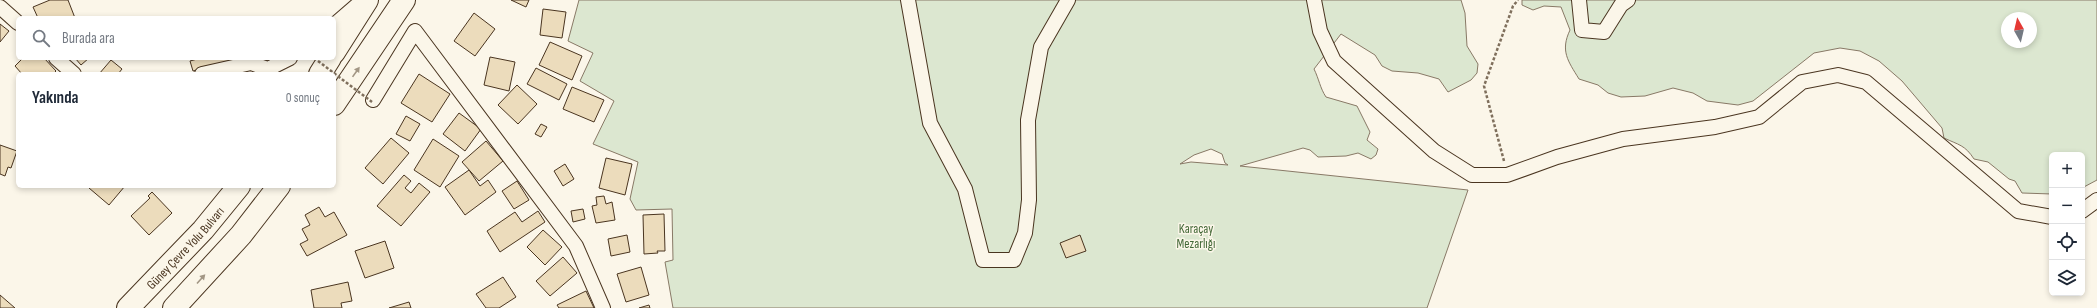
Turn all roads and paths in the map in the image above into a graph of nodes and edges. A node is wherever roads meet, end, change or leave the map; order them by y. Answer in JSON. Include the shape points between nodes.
{"nodes":[{"id":1,"x":363,"y":0,"type":"edge"},
{"id":2,"x":368,"y":0,"type":"edge"},
{"id":3,"x":404,"y":0,"type":"edge"},
{"id":4,"x":908,"y":0,"type":"edge"},
{"id":5,"x":1068,"y":0,"type":"edge"},
{"id":6,"x":1314,"y":0,"type":"edge"},
{"id":7,"x":1518,"y":0,"type":"edge"},
{"id":8,"x":1579,"y":0,"type":"edge"},
{"id":9,"x":1628,"y":0,"type":"edge"},
{"id":10,"x":0,"y":6,"type":"edge"},
{"id":11,"x":16,"y":21,"type":"edge"},
{"id":12,"x":336,"y":24,"type":"edge"},
{"id":13,"x":336,"y":49,"type":"edge"},
{"id":14,"x":58,"y":60,"type":"edge"},
{"id":15,"x":286,"y":60,"type":"edge"},
{"id":16,"x":317,"y":60,"type":"edge"},
{"id":17,"x":329,"y":60,"type":"edge"},
{"id":18,"x":72,"y":72,"type":"edge"},
{"id":19,"x":211,"y":72,"type":"edge"},
{"id":20,"x":321,"y":72,"type":"edge"},
{"id":21,"x":333,"y":72,"type":"edge"},
{"id":22,"x":336,"y":74,"type":"edge"},
{"id":23,"x":336,"y":101,"type":"edge"},
{"id":24,"x":372,"y":101,"type":"joint"},
{"id":25,"x":1507,"y":175,"type":"junction"},
{"id":26,"x":237,"y":188,"type":"edge"},
{"id":27,"x":278,"y":188,"type":"edge"},
{"id":28,"x":2097,"y":200,"type":"edge"},
{"id":29,"x":2085,"y":209,"type":"edge"},
{"id":30,"x":2049,"y":216,"type":"edge"},
{"id":31,"x":128,"y":308,"type":"edge"},
{"id":32,"x":174,"y":308,"type":"edge"},
{"id":33,"x":603,"y":308,"type":"edge"}],
"edges":[{"from":1,"to":12,"type":"street"},
{"from":2,"to":13,"type":"highway"},
{"from":23,"to":3,"type":"highway","one_way":true},
{"from":4,"to":5,"type":"street","via":[[930,123],[965,189],[983,260],[1014,260],[1025,233],[1029,200],[1028,120],[1041,47]]},
{"from":6,"to":25,"type":"street","via":[[1320,31],[1334,61],[1434,151],[1472,175]]},
{"from":7,"to":25,"type":"path","via":[[1513,6],[1484,86]]},
{"from":8,"to":9,"type":"street","via":[[1582,30],[1604,32],[1621,5]]},
{"from":10,"to":11,"type":"street"},
{"from":14,"to":18,"type":"street"},
{"from":15,"to":19,"type":"street","via":[[268,69],[251,63]]},
{"from":16,"to":21,"type":"path","bridge":true},
{"from":17,"to":20,"type":"highway"},
{"from":22,"to":24,"type":"path","bridge":true},
{"from":24,"to":33,"type":"street","via":[[415,31],[576,246]]},
{"from":25,"to":30,"type":"street","via":[[1623,138],[1715,127],[1759,117],[1802,82],[1838,75],[1866,82],[2018,211]]},
{"from":26,"to":31,"type":"highway","name":"Güney Çevre Yolu Bulvarı","via":[[203,230]]},
{"from":32,"to":27,"type":"highway","one_way":true,"via":[[241,235]]},
{"from":28,"to":29,"type":"street"}]}
